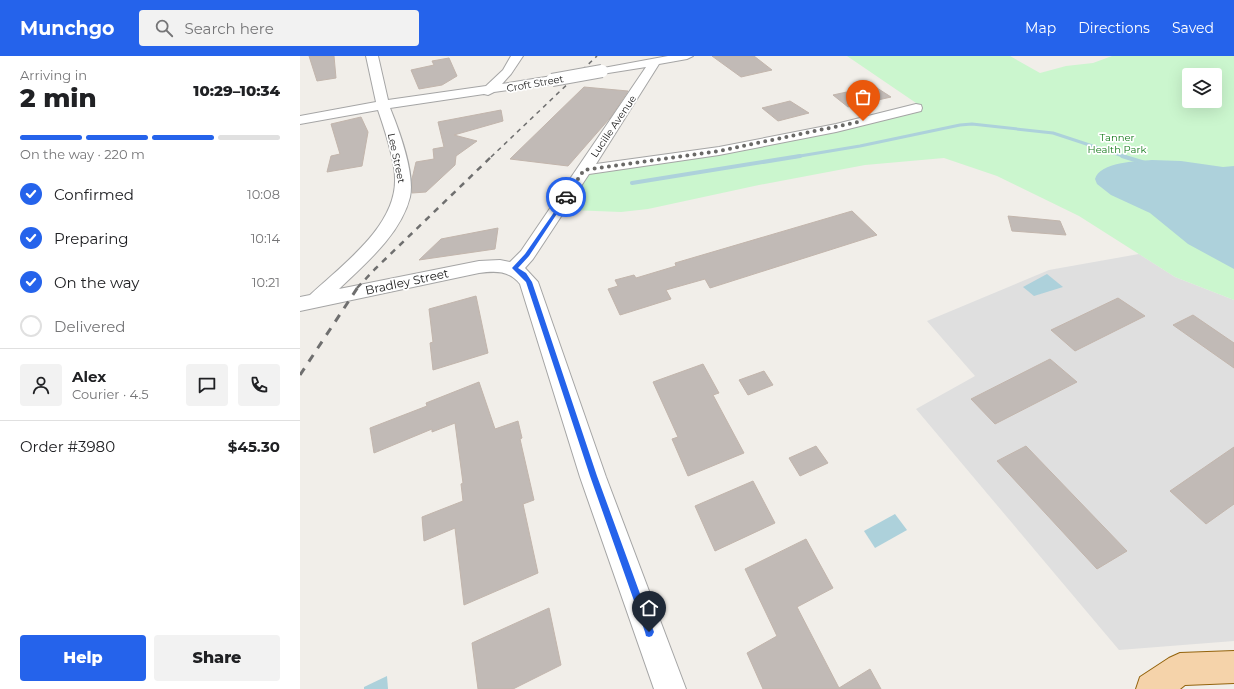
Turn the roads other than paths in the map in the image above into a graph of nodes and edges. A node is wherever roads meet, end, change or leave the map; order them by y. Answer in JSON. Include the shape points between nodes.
{"nodes":[{"id":1,"x":372,"y":56,"type":"edge"},
{"id":2,"x":517,"y":56,"type":"edge"},
{"id":3,"x":687,"y":56,"type":"edge"},
{"id":4,"x":655,"y":62,"type":"junction"},
{"id":5,"x":488,"y":91,"type":"junction"},
{"id":6,"x":383,"y":105,"type":"junction"},
{"id":7,"x":916,"y":108,"type":"dead end"},
{"id":8,"x":300,"y":120,"type":"edge"},
{"id":9,"x":584,"y":170,"type":"junction"},
{"id":10,"x":515,"y":268,"type":"junction"},
{"id":11,"x":307,"y":303,"type":"edge"},
{"id":12,"x":1234,"y":666,"type":"edge"},
{"id":13,"x":670,"y":689,"type":"edge"},
{"id":14,"x":1152,"y":689,"type":"edge"}],
"edges":[{"from":1,"to":6,"type":"street","name":"Lee Street"},
{"from":2,"to":5,"type":"street","via":[[507,72]]},
{"from":3,"to":4,"type":"street","name":"Croft Street"},
{"from":4,"to":5,"type":"street","name":"Croft Street","bridge":true},
{"from":4,"to":9,"type":"street","name":"Lucille Avenue"},
{"from":5,"to":6,"type":"street","name":"Croft Street"},
{"from":6,"to":8,"type":"street","name":"Croft Street"},
{"from":6,"to":11,"type":"street","name":"Lee Street","via":[[403,177],[404,187],[398,208],[388,227],[372,247]]},
{"from":7,"to":9,"type":"street","via":[[836,128],[719,151]]},
{"from":9,"to":10,"type":"street","name":"Lucille Avenue","via":[[527,255]]},
{"from":10,"to":11,"type":"street","name":"Bradley Street","via":[[479,267]]},
{"from":10,"to":13,"type":"street","via":[[529,282],[593,476]]},
{"from":12,"to":14,"type":"main road","via":[[1180,669]]}]}
